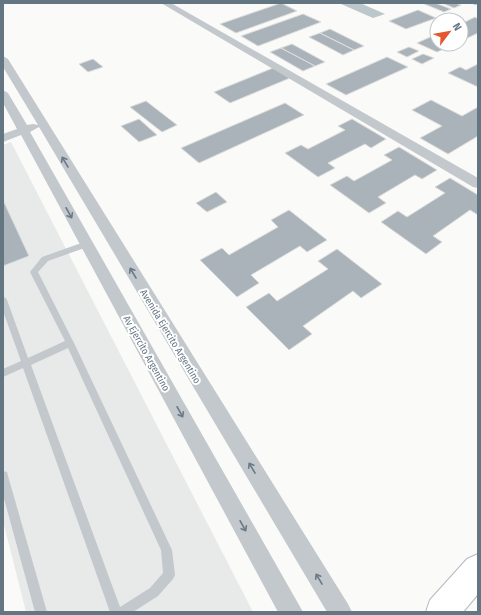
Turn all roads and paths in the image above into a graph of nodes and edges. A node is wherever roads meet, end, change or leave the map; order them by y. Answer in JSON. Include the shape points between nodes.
{"nodes":[{"id":1,"x":165,"y":3,"type":"edge"},
{"id":2,"x":3,"y":59,"type":"edge"},
{"id":3,"x":3,"y":93,"type":"edge"},
{"id":4,"x":42,"y":123,"type":"junction"},
{"id":5,"x":23,"y":130,"type":"junction"},
{"id":6,"x":3,"y":138,"type":"edge"},
{"id":7,"x":478,"y":184,"type":"edge"},
{"id":8,"x":87,"y":244,"type":"junction"},
{"id":9,"x":3,"y":300,"type":"edge"},
{"id":10,"x":70,"y":342,"type":"junction"},
{"id":11,"x":25,"y":363,"type":"junction"},
{"id":12,"x":3,"y":373,"type":"edge"},
{"id":13,"x":3,"y":476,"type":"edge"},
{"id":14,"x":478,"y":570,"type":"edge"},
{"id":15,"x":41,"y":612,"type":"edge"},
{"id":16,"x":116,"y":612,"type":"edge"},
{"id":17,"x":122,"y":612,"type":"edge"},
{"id":18,"x":291,"y":612,"type":"edge"},
{"id":19,"x":340,"y":612,"type":"edge"},
{"id":20,"x":442,"y":612,"type":"edge"}],
"edges":[{"from":1,"to":7,"type":"street"},
{"from":2,"to":4,"type":"street","name":"Avenida Ejercito Argentino"},
{"from":3,"to":5,"type":"street","name":"Av Ejercito Argentino"},
{"from":4,"to":5,"type":"street"},
{"from":19,"to":4,"type":"street","name":"Avenida Ejercito Argentino","one_way":true},
{"from":5,"to":6,"type":"street"},
{"from":5,"to":8,"type":"street","name":"Av Ejercito Argentino","one_way":true},
{"from":8,"to":10,"type":"lane","via":[[45,259],[34,272]]},
{"from":8,"to":18,"type":"street","name":"Av Ejercito Argentino","one_way":true},
{"from":9,"to":11,"type":"lane"},
{"from":10,"to":11,"type":"lane"},
{"from":10,"to":17,"type":"lane","via":[[166,550],[169,575],[154,592]]},
{"from":11,"to":12,"type":"lane"},
{"from":11,"to":16,"type":"lane"},
{"from":13,"to":15,"type":"lane"},
{"from":14,"to":20,"type":"main road"}]}
